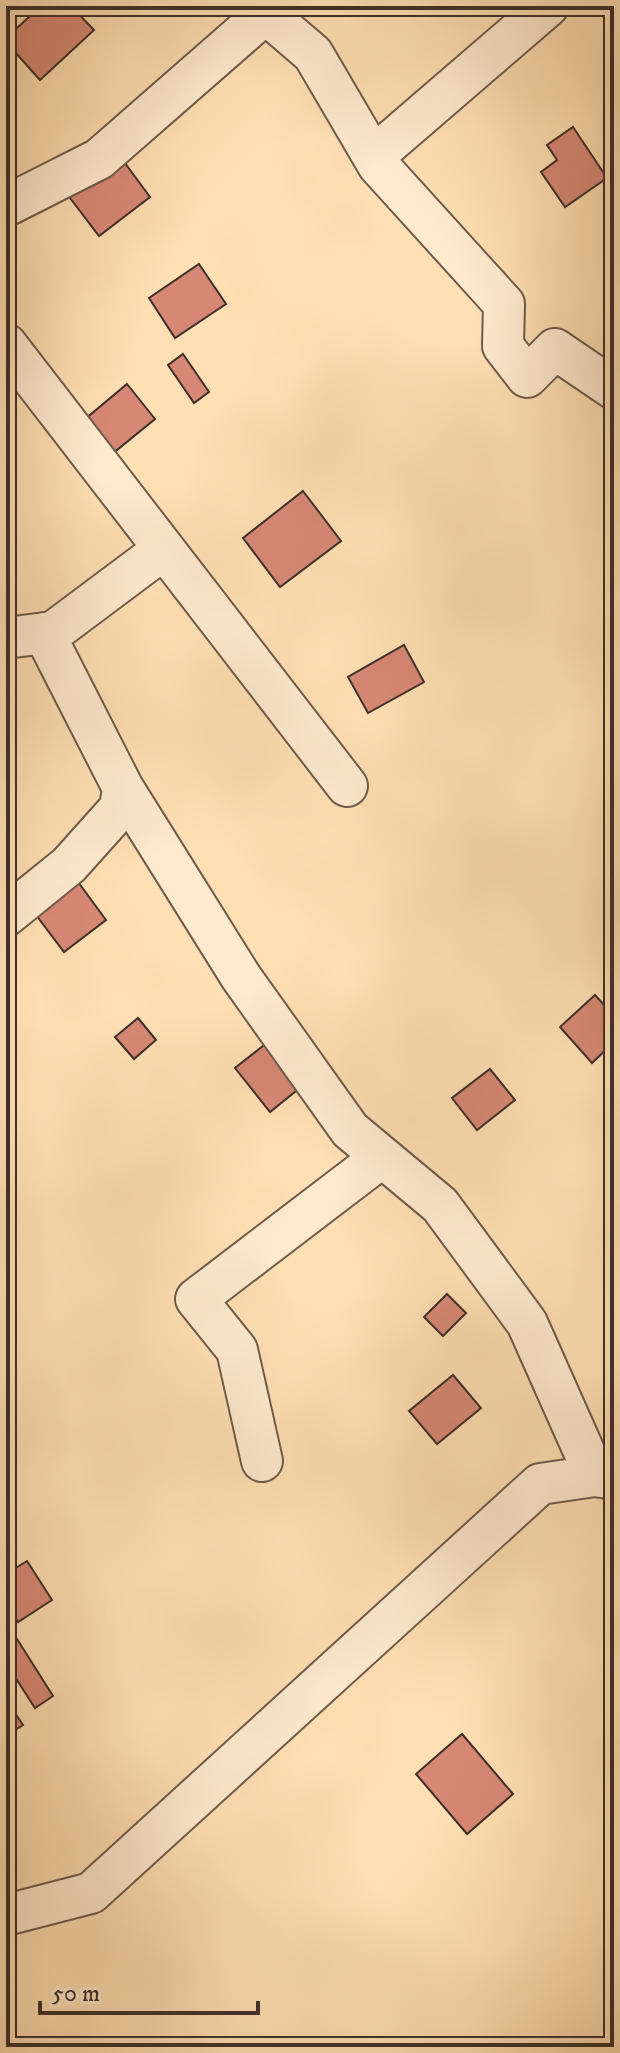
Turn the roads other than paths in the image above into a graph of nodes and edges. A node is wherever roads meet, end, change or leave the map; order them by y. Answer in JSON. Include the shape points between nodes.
{"nodes":[{"id":1,"x":548,"y":6,"type":"edge"},
{"id":2,"x":262,"y":10,"type":"edge"},
{"id":3,"x":374,"y":156,"type":"junction"},
{"id":4,"x":6,"y":206,"type":"edge"},
{"id":5,"x":6,"y":344,"type":"edge"},
{"id":6,"x":614,"y":389,"type":"edge"},
{"id":7,"x":164,"y":549,"type":"junction"},
{"id":8,"x":25,"y":636,"type":"edge"},
{"id":9,"x":347,"y":786,"type":"dead end"},
{"id":10,"x":123,"y":788,"type":"junction"},
{"id":11,"x":6,"y":916,"type":"edge"},
{"id":12,"x":382,"y":1157,"type":"junction"},
{"id":13,"x":262,"y":1461,"type":"dead end"},
{"id":14,"x":605,"y":1478,"type":"edge"},
{"id":15,"x":6,"y":1915,"type":"edge"}],
"edges":[{"from":1,"to":3,"type":"street"},
{"from":2,"to":3,"type":"street","via":[[313,54]]},
{"from":2,"to":4,"type":"street","via":[[99,159]]},
{"from":3,"to":6,"type":"street","via":[[504,304],[503,346],[527,377],[555,349]]},
{"from":5,"to":7,"type":"street"},
{"from":7,"to":8,"type":"street","via":[[53,632]]},
{"from":7,"to":9,"type":"street"},
{"from":8,"to":10,"type":"street"},
{"from":10,"to":11,"type":"street","via":[[120,808],[69,865]]},
{"from":10,"to":12,"type":"street","via":[[241,977],[350,1130]]},
{"from":12,"to":13,"type":"street","via":[[196,1299],[237,1350]]},
{"from":12,"to":14,"type":"street","via":[[440,1205],[527,1323]]},
{"from":14,"to":15,"type":"street","via":[[540,1484],[91,1893]]}]}
